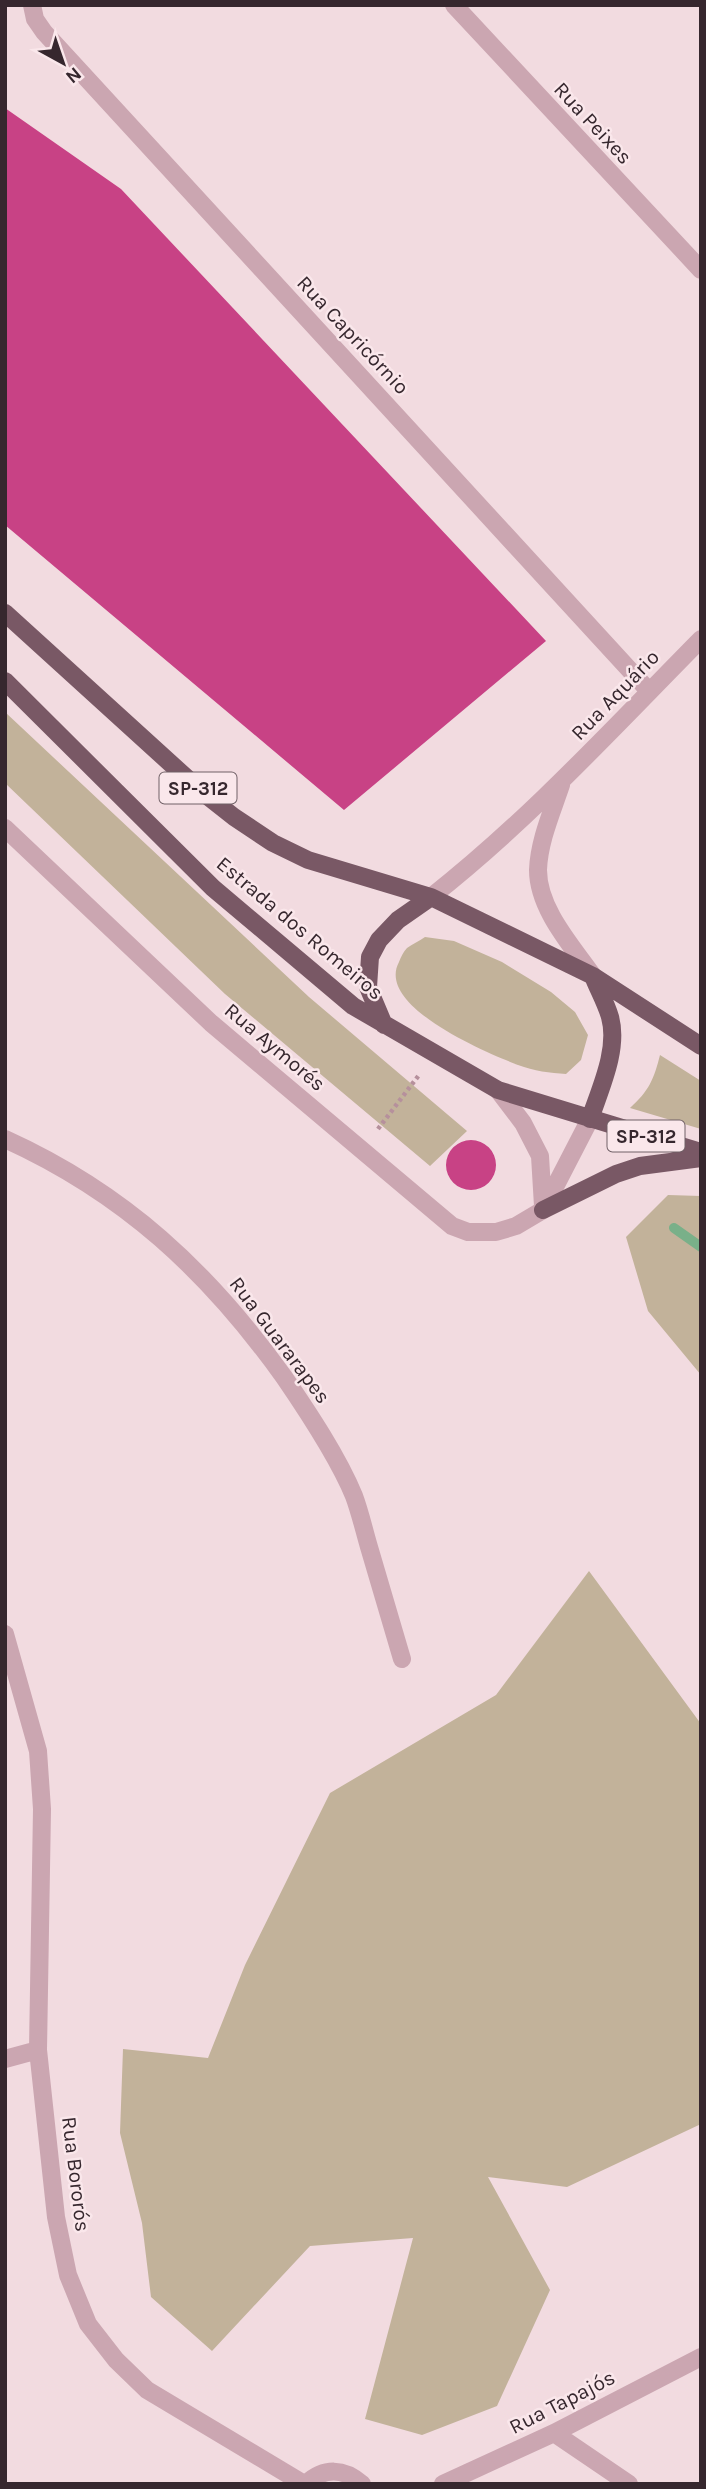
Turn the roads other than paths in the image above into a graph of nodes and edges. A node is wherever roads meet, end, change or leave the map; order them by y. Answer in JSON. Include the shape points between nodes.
{"nodes":[{"id":1,"x":32,"y":5,"type":"edge"},
{"id":2,"x":454,"y":5,"type":"edge"},
{"id":3,"x":701,"y":270,"type":"edge"},
{"id":4,"x":5,"y":613,"type":"edge"},
{"id":5,"x":701,"y":639,"type":"edge"},
{"id":6,"x":5,"y":681,"type":"edge"},
{"id":7,"x":649,"y":691,"type":"junction"},
{"id":8,"x":562,"y":782,"type":"junction"},
{"id":9,"x":5,"y":828,"type":"edge"},
{"id":10,"x":431,"y":897,"type":"junction"},
{"id":11,"x":593,"y":976,"type":"junction"},
{"id":12,"x":384,"y":1025,"type":"junction"},
{"id":13,"x":701,"y":1046,"type":"edge"},
{"id":14,"x":498,"y":1090,"type":"junction"},
{"id":15,"x":590,"y":1119,"type":"junction"},
{"id":16,"x":5,"y":1139,"type":"edge"},
{"id":17,"x":701,"y":1152,"type":"edge"},
{"id":18,"x":701,"y":1158,"type":"edge"},
{"id":19,"x":543,"y":1210,"type":"junction"},
{"id":20,"x":5,"y":1634,"type":"edge"},
{"id":21,"x":402,"y":1659,"type":"dead end"},
{"id":22,"x":9,"y":1664,"type":"edge"},
{"id":23,"x":38,"y":2050,"type":"junction"},
{"id":24,"x":5,"y":2059,"type":"edge"},
{"id":25,"x":701,"y":2357,"type":"edge"},
{"id":26,"x":554,"y":2433,"type":"junction"},
{"id":27,"x":305,"y":2484,"type":"edge"},
{"id":28,"x":362,"y":2484,"type":"edge"},
{"id":29,"x":443,"y":2484,"type":"edge"},
{"id":30,"x":629,"y":2484,"type":"edge"}],
"edges":[{"from":1,"to":7,"type":"street","name":"Rua Capricórnio","via":[[44,32]]},
{"from":2,"to":3,"type":"street","name":"Rua Peixes"},
{"from":4,"to":10,"type":"main road","number":"SP-312","via":[[201,791],[273,843],[308,860]]},
{"from":5,"to":7,"type":"street","name":"Rua Aquário"},
{"from":6,"to":12,"type":"main road","name":"Estrada dos Romeiros","number":"SP-312","via":[[213,888],[353,1006]]},
{"from":7,"to":8,"type":"street","name":"Rua Aquário"},
{"from":8,"to":10,"type":"street","name":"Rua Aquário"},
{"from":8,"to":11,"type":"street","via":[[538,871],[543,897]]},
{"from":9,"to":19,"type":"street","name":"Rua Aymorés","via":[[211,1023],[452,1226],[468,1232],[496,1232]]},
{"from":10,"to":11,"type":"main road","number":"SP-312"},
{"from":10,"to":12,"type":"main road","via":[[398,920],[370,957],[368,987]]},
{"from":11,"to":13,"type":"main road","number":"SP-312"},
{"from":11,"to":15,"type":"main road","via":[[611,1019],[605,1072]]},
{"from":12,"to":14,"type":"main road","name":"Estrada dos Romeiros","number":"SP-312"},
{"from":14,"to":15,"type":"main road","name":"Estrada dos Romeiros","number":"SP-312"},
{"from":14,"to":19,"type":"street","via":[[540,1156]]},
{"from":15,"to":17,"type":"main road","name":"Estrada dos Romeiros","number":"SP-312"},
{"from":15,"to":19,"type":"street"},
{"from":16,"to":21,"type":"street","name":"Rua Guararapes","via":[[107,1194],[171,1245],[264,1349],[310,1415],[354,1496]]},
{"from":18,"to":19,"type":"main road","via":[[640,1166]]},
{"from":20,"to":22,"type":"street","name":"Rua Bororós"},
{"from":22,"to":23,"type":"street","name":"Rua Bororós","via":[[39,1763]]},
{"from":23,"to":24,"type":"street"},
{"from":23,"to":27,"type":"street","name":"Rua Bororós","via":[[56,2217],[68,2275],[88,2324],[147,2389]]},
{"from":25,"to":26,"type":"street","name":"Rua Tapajós"},
{"from":26,"to":29,"type":"street","name":"Rua Tapajós"},
{"from":26,"to":30,"type":"street"},
{"from":27,"to":28,"type":"street","via":[[326,2471],[351,2475]]}]}
